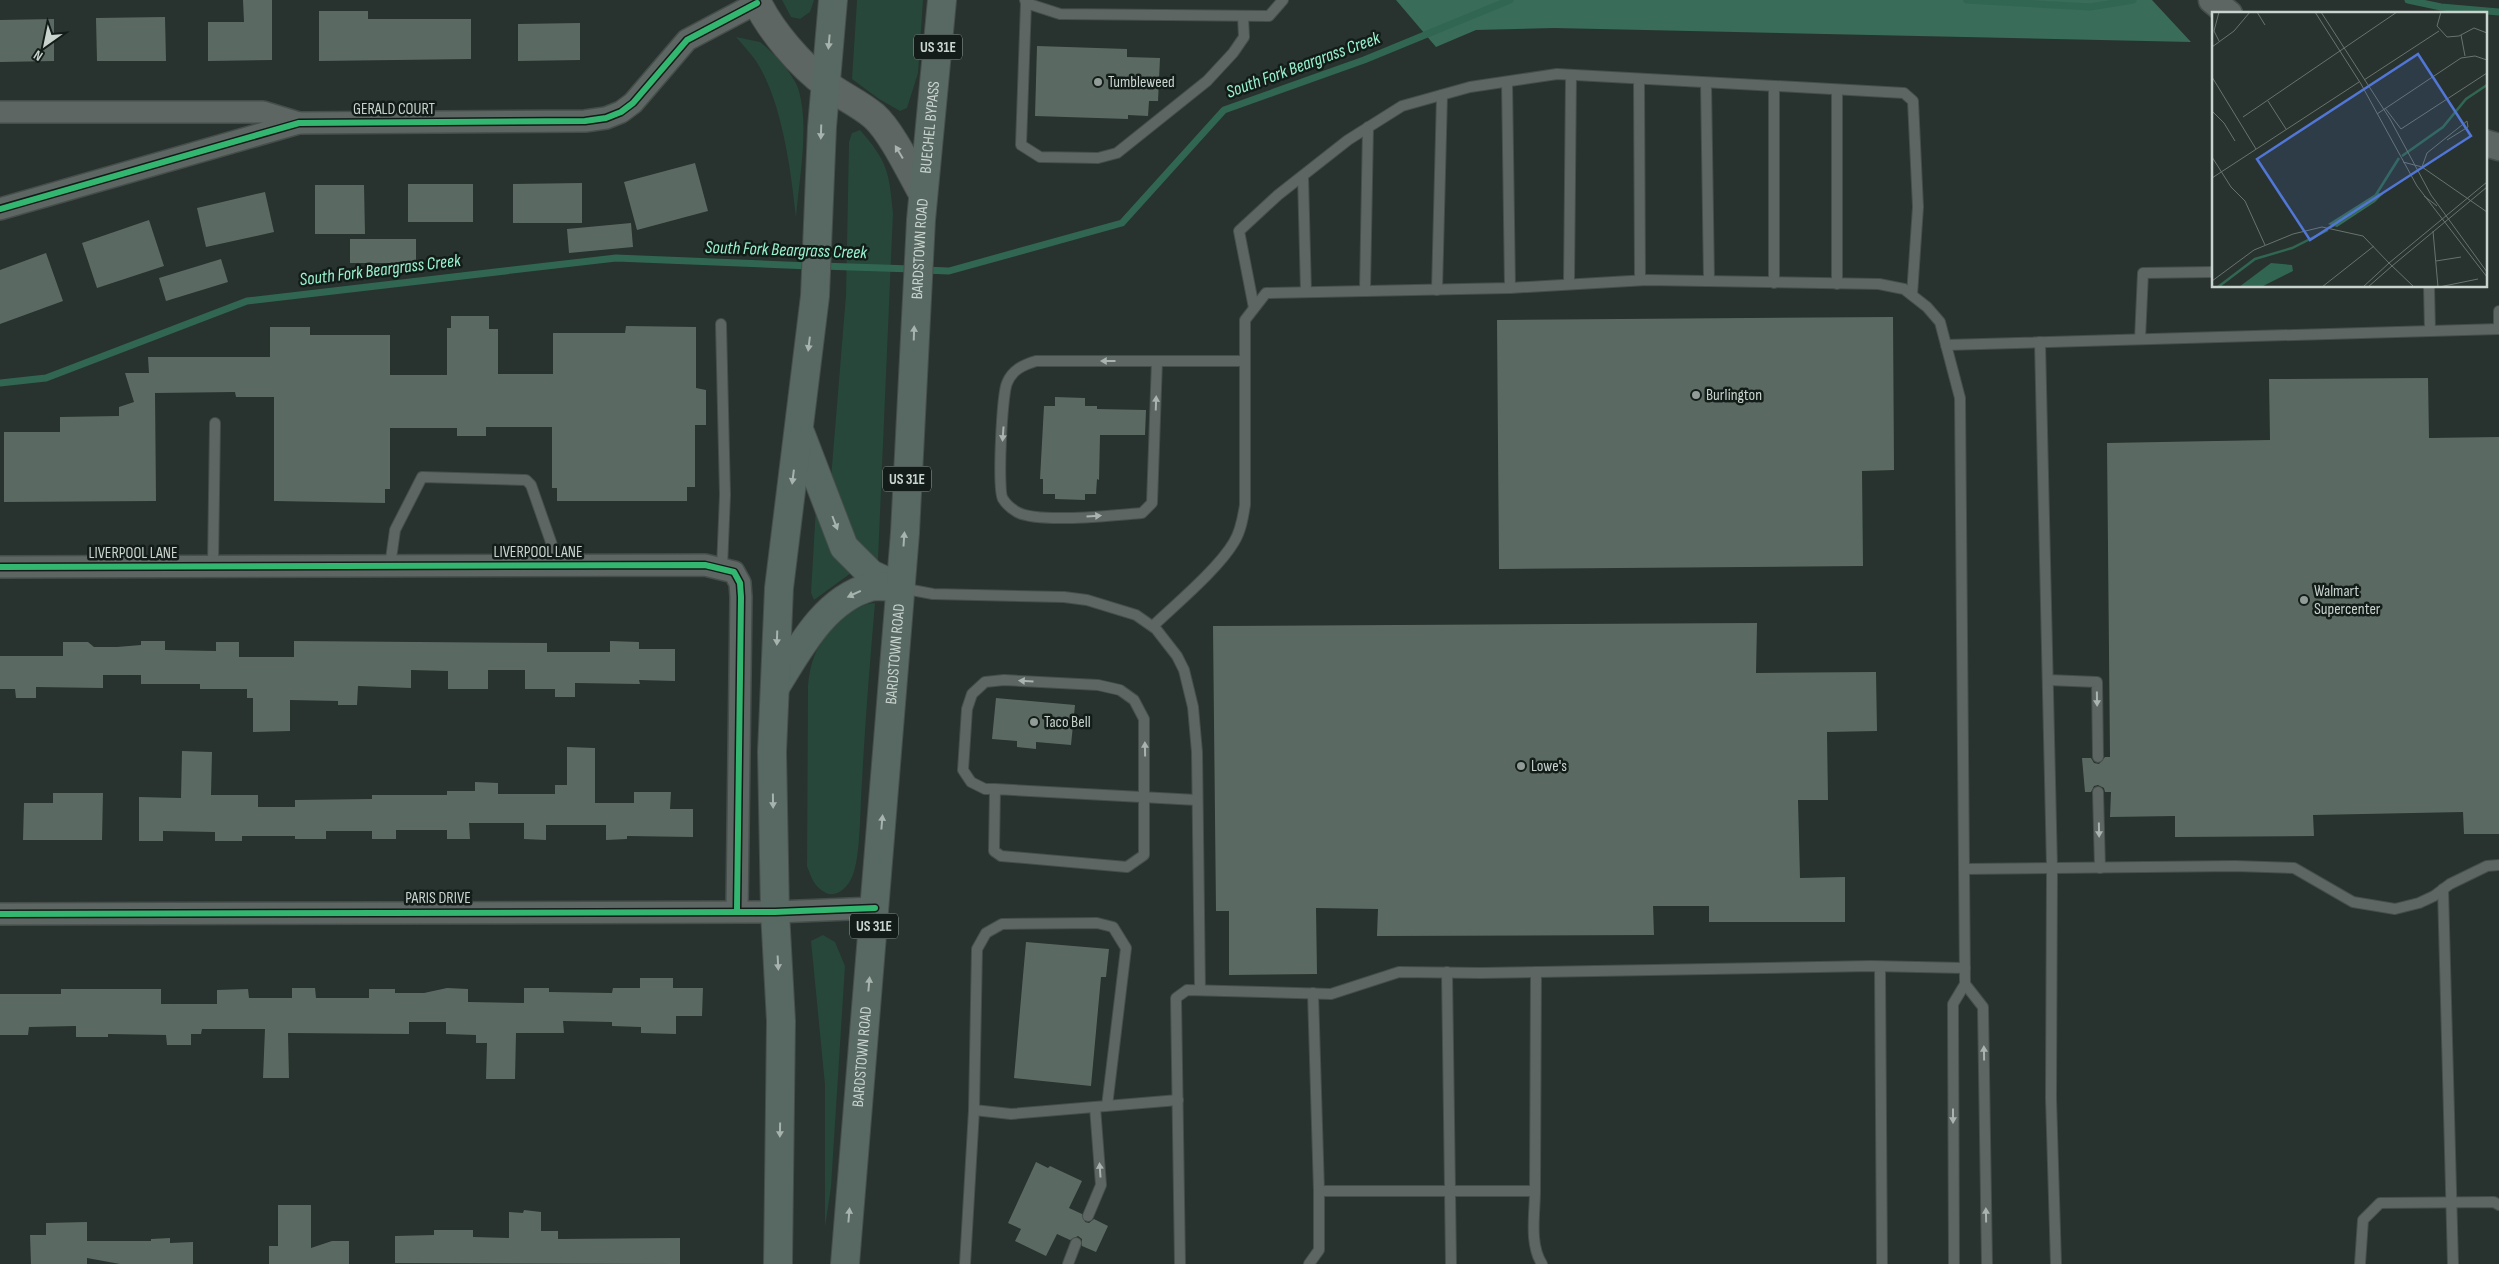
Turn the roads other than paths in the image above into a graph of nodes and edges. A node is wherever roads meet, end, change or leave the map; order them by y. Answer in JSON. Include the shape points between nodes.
{"nodes":[{"id":1,"x":832,"y":0,"type":"edge"},
{"id":2,"x":942,"y":0,"type":"edge"},
{"id":3,"x":1283,"y":0,"type":"edge"},
{"id":4,"x":2212,"y":0,"type":"edge"},
{"id":5,"x":1026,"y":1,"type":"edge"},
{"id":6,"x":757,"y":2,"type":"edge"},
{"id":7,"x":2227,"y":12,"type":"edge"},
{"id":8,"x":1243,"y":16,"type":"junction"},
{"id":9,"x":1571,"y":75,"type":"junction"},
{"id":10,"x":1639,"y":79,"type":"junction"},
{"id":11,"x":1506,"y":82,"type":"junction"},
{"id":12,"x":825,"y":83,"type":"junction"},
{"id":13,"x":1706,"y":83,"type":"junction"},
{"id":14,"x":1774,"y":86,"type":"junction"},
{"id":15,"x":1837,"y":90,"type":"junction"},
{"id":16,"x":1442,"y":95,"type":"junction"},
{"id":17,"x":0,"y":112,"type":"edge"},
{"id":18,"x":299,"y":123,"type":"junction"},
{"id":19,"x":1368,"y":127,"type":"junction"},
{"id":20,"x":2486,"y":143,"type":"edge"},
{"id":21,"x":2499,"y":147,"type":"edge"},
{"id":22,"x":1303,"y":176,"type":"junction"},
{"id":23,"x":922,"y":207,"type":"junction"},
{"id":24,"x":0,"y":209,"type":"edge"},
{"id":25,"x":2212,"y":272,"type":"edge"},
{"id":26,"x":1640,"y":280,"type":"junction"},
{"id":27,"x":1709,"y":281,"type":"junction"},
{"id":28,"x":1774,"y":283,"type":"junction"},
{"id":29,"x":1569,"y":284,"type":"junction"},
{"id":30,"x":1837,"y":284,"type":"junction"},
{"id":31,"x":1510,"y":288,"type":"junction"},
{"id":32,"x":2429,"y":288,"type":"edge"},
{"id":33,"x":1437,"y":290,"type":"junction"},
{"id":34,"x":1306,"y":292,"type":"junction"},
{"id":35,"x":1366,"y":292,"type":"junction"},
{"id":36,"x":1912,"y":295,"type":"junction"},
{"id":37,"x":1254,"y":308,"type":"junction"},
{"id":38,"x":2499,"y":311,"type":"edge"},
{"id":39,"x":721,"y":324,"type":"dead end"},
{"id":40,"x":2499,"y":329,"type":"edge"},
{"id":41,"x":2430,"y":331,"type":"junction"},
{"id":42,"x":2140,"y":339,"type":"junction"},
{"id":43,"x":2040,"y":342,"type":"junction"},
{"id":44,"x":1946,"y":345,"type":"junction"},
{"id":45,"x":1157,"y":361,"type":"junction"},
{"id":46,"x":1244,"y":361,"type":"junction"},
{"id":47,"x":215,"y":423,"type":"dead end"},
{"id":48,"x":799,"y":428,"type":"junction"},
{"id":49,"x":213,"y":566,"type":"junction"},
{"id":50,"x":390,"y":566,"type":"junction"},
{"id":51,"x":559,"y":566,"type":"junction"},
{"id":52,"x":0,"y":567,"type":"edge"},
{"id":53,"x":722,"y":568,"type":"junction"},
{"id":54,"x":901,"y":588,"type":"junction"},
{"id":55,"x":1153,"y":626,"type":"junction"},
{"id":56,"x":2048,"y":680,"type":"junction"},
{"id":57,"x":774,"y":690,"type":"junction"},
{"id":58,"x":2098,"y":757,"type":"dead end"},
{"id":59,"x":995,"y":789,"type":"junction"},
{"id":60,"x":2098,"y":792,"type":"dead end"},
{"id":61,"x":1145,"y":798,"type":"junction"},
{"id":62,"x":1197,"y":800,"type":"junction"},
{"id":63,"x":2499,"y":865,"type":"edge"},
{"id":64,"x":2052,"y":868,"type":"junction"},
{"id":65,"x":2100,"y":868,"type":"junction"},
{"id":66,"x":1964,"y":869,"type":"junction"},
{"id":67,"x":2444,"y":889,"type":"junction"},
{"id":68,"x":875,"y":908,"type":"junction"},
{"id":69,"x":737,"y":911,"type":"junction"},
{"id":70,"x":775,"y":912,"type":"junction"},
{"id":71,"x":0,"y":914,"type":"edge"},
{"id":72,"x":1880,"y":967,"type":"junction"},
{"id":73,"x":1965,"y":968,"type":"junction"},
{"id":74,"x":1447,"y":972,"type":"junction"},
{"id":75,"x":1536,"y":972,"type":"junction"},
{"id":76,"x":1965,"y":984,"type":"junction"},
{"id":77,"x":1200,"y":990,"type":"junction"},
{"id":78,"x":1313,"y":993,"type":"junction"},
{"id":79,"x":1178,"y":1100,"type":"junction"},
{"id":80,"x":1107,"y":1106,"type":"junction"},
{"id":81,"x":1095,"y":1107,"type":"junction"},
{"id":82,"x":974,"y":1110,"type":"junction"},
{"id":83,"x":1450,"y":1190,"type":"junction"},
{"id":84,"x":1535,"y":1190,"type":"junction"},
{"id":85,"x":1319,"y":1191,"type":"junction"},
{"id":86,"x":2452,"y":1202,"type":"junction"},
{"id":87,"x":2499,"y":1204,"type":"edge"},
{"id":88,"x":1088,"y":1216,"type":"dead end"},
{"id":89,"x":1076,"y":1243,"type":"dead end"},
{"id":90,"x":778,"y":1264,"type":"edge"},
{"id":91,"x":845,"y":1264,"type":"edge"},
{"id":92,"x":964,"y":1264,"type":"edge"},
{"id":93,"x":1068,"y":1264,"type":"edge"},
{"id":94,"x":1180,"y":1264,"type":"edge"},
{"id":95,"x":1309,"y":1264,"type":"edge"},
{"id":96,"x":1450,"y":1264,"type":"edge"},
{"id":97,"x":1542,"y":1264,"type":"edge"},
{"id":98,"x":1882,"y":1264,"type":"edge"},
{"id":99,"x":1954,"y":1264,"type":"edge"},
{"id":100,"x":1987,"y":1264,"type":"edge"},
{"id":101,"x":2056,"y":1264,"type":"edge"},
{"id":102,"x":2360,"y":1264,"type":"edge"},
{"id":103,"x":2453,"y":1264,"type":"edge"}],
"edges":[{"from":1,"to":12,"type":"main road","one_way":true},
{"from":2,"to":23,"type":"main road","name":"BUECHEL BYPASS","number":"US 31E"},
{"from":3,"to":8,"type":"lane","via":[[1269,16]]},
{"from":4,"to":7,"type":"street"},
{"from":5,"to":8,"type":"lane","via":[[1060,14]]},
{"from":5,"to":8,"type":"lane","via":[[1021,145],[1040,157],[1098,158],[1117,153],[1207,80],[1233,53],[1244,37]]},
{"from":6,"to":12,"type":"main road","name":"BARDSTOWN ROAD","via":[[773,29]]},
{"from":6,"to":18,"type":"street","name":"GERALD COURT","via":[[687,40],[633,103],[606,118],[585,122]]},
{"from":9,"to":10,"type":"lane"},
{"from":9,"to":11,"type":"lane"},
{"from":9,"to":29,"type":"lane"},
{"from":10,"to":13,"type":"lane"},
{"from":10,"to":26,"type":"lane"},
{"from":11,"to":16,"type":"lane"},
{"from":11,"to":31,"type":"lane"},
{"from":23,"to":12,"type":"main road","name":"BARDSTOWN ROAD","one_way":true,"via":[[898,149],[876,117]]},
{"from":12,"to":48,"type":"main road","one_way":true,"via":[[815,296]]},
{"from":13,"to":14,"type":"lane"},
{"from":13,"to":27,"type":"lane"},
{"from":14,"to":15,"type":"lane"},
{"from":14,"to":28,"type":"lane"},
{"from":15,"to":30,"type":"lane"},
{"from":15,"to":36,"type":"lane","via":[[1904,93],[1913,101],[1918,207]]},
{"from":16,"to":19,"type":"lane","via":[[1402,106]]},
{"from":16,"to":33,"type":"lane"},
{"from":17,"to":18,"type":"street","name":"GERALD COURT","via":[[263,112]]},
{"from":18,"to":24,"type":"street","name":"GERALD COURT"},
{"from":19,"to":22,"type":"lane"},
{"from":19,"to":35,"type":"lane"},
{"from":20,"to":21,"type":"street"},
{"from":22,"to":34,"type":"lane"},
{"from":22,"to":37,"type":"lane","via":[[1239,231]]},
{"from":54,"to":23,"type":"main road","name":"BARDSTOWN ROAD","number":"US 31E","one_way":true},
{"from":25,"to":42,"type":"lane","via":[[2142,273]]},
{"from":26,"to":27,"type":"lane"},
{"from":26,"to":29,"type":"lane"},
{"from":27,"to":28,"type":"lane"},
{"from":28,"to":30,"type":"lane"},
{"from":29,"to":31,"type":"lane"},
{"from":30,"to":36,"type":"lane","via":[[1879,284],[1904,289]]},
{"from":31,"to":33,"type":"lane"},
{"from":32,"to":41,"type":"lane"},
{"from":33,"to":35,"type":"lane"},
{"from":34,"to":35,"type":"lane"},
{"from":34,"to":37,"type":"lane","via":[[1266,293]]},
{"from":36,"to":44,"type":"lane","via":[[1940,322]]},
{"from":37,"to":46,"type":"lane","via":[[1244,320]]},
{"from":38,"to":40,"type":"lane"},
{"from":39,"to":53,"type":"lane","via":[[725,495]]},
{"from":40,"to":41,"type":"lane"},
{"from":41,"to":42,"type":"lane"},
{"from":42,"to":43,"type":"lane"},
{"from":43,"to":44,"type":"lane"},
{"from":43,"to":56,"type":"lane"},
{"from":44,"to":66,"type":"lane","via":[[1960,398]]},
{"from":45,"to":45,"type":"lane","one_way":true,"via":[[1036,361],[1021,366],[1013,373],[1003,395],[999,486],[1002,499],[1026,515],[1056,517],[1142,513],[1152,503]]},
{"from":45,"to":46,"type":"lane"},
{"from":46,"to":55,"type":"lane","via":[[1245,505],[1241,526],[1234,542],[1216,564]]},
{"from":47,"to":49,"type":"lane"},
{"from":48,"to":54,"type":"main road","one_way":true,"via":[[844,547],[872,574]]},
{"from":48,"to":57,"type":"main road","one_way":true,"via":[[779,588]]},
{"from":49,"to":50,"type":"street","name":"LIVERPOOL LANE"},
{"from":49,"to":52,"type":"street","name":"LIVERPOOL LANE"},
{"from":50,"to":51,"type":"street","name":"LIVERPOOL LANE"},
{"from":50,"to":51,"type":"lane","via":[[395,530],[422,477],[526,480],[531,485]]},
{"from":51,"to":53,"type":"street","name":"LIVERPOOL LANE","via":[[705,565]]},
{"from":53,"to":69,"type":"street","via":[[734,572],[740,583],[741,597]]},
{"from":54,"to":55,"type":"lane","via":[[933,594],[1087,600],[1136,614]]},
{"from":54,"to":57,"type":"main road","one_way":true,"via":[[871,587],[848,595],[811,630]]},
{"from":68,"to":54,"type":"main road","name":"BARDSTOWN ROAD","number":"US 31E","one_way":true},
{"from":55,"to":62,"type":"lane","via":[[1177,656],[1194,707]]},
{"from":56,"to":58,"type":"lane","one_way":true,"via":[[2097,682]]},
{"from":56,"to":64,"type":"lane"},
{"from":57,"to":70,"type":"main road","one_way":true},
{"from":59,"to":61,"type":"lane"},
{"from":59,"to":61,"type":"lane","via":[[994,851],[1001,856],[1127,866],[1144,855]]},
{"from":61,"to":59,"type":"lane","one_way":true,"via":[[1144,719],[1134,700],[1120,690],[1098,685],[1004,680],[985,682],[972,694],[967,709],[964,770],[972,782],[985,789]]},
{"from":60,"to":65,"type":"lane","one_way":true},
{"from":61,"to":62,"type":"lane"},
{"from":62,"to":77,"type":"lane"},
{"from":63,"to":67,"type":"lane","via":[[2487,866]]},
{"from":64,"to":65,"type":"lane"},
{"from":64,"to":66,"type":"lane"},
{"from":64,"to":101,"type":"lane","via":[[2051,1098]]},
{"from":65,"to":67,"type":"lane","via":[[2294,868],[2353,902],[2395,909],[2419,903]]},
{"from":66,"to":73,"type":"lane"},
{"from":67,"to":86,"type":"lane"},
{"from":68,"to":70,"type":"street","name":"PARIS DRIVE"},
{"from":91,"to":68,"type":"main road","name":"BARDSTOWN ROAD","number":"US 31E","one_way":true},
{"from":69,"to":70,"type":"street","name":"PARIS DRIVE"},
{"from":69,"to":71,"type":"street","name":"PARIS DRIVE"},
{"from":70,"to":90,"type":"main road","one_way":true,"via":[[782,1021]]},
{"from":72,"to":73,"type":"lane"},
{"from":72,"to":75,"type":"lane"},
{"from":72,"to":98,"type":"lane"},
{"from":73,"to":76,"type":"lane"},
{"from":74,"to":75,"type":"lane"},
{"from":74,"to":78,"type":"lane","via":[[1399,972],[1331,994]]},
{"from":74,"to":83,"type":"lane"},
{"from":75,"to":84,"type":"lane"},
{"from":76,"to":99,"type":"lane","one_way":true,"via":[[1953,1004]]},
{"from":100,"to":76,"type":"lane","one_way":true,"via":[[1983,1007]]},
{"from":77,"to":78,"type":"lane"},
{"from":77,"to":79,"type":"lane","via":[[1187,990],[1176,998]]},
{"from":78,"to":85,"type":"lane"},
{"from":79,"to":80,"type":"lane"},
{"from":79,"to":94,"type":"lane"},
{"from":80,"to":81,"type":"lane"},
{"from":80,"to":82,"type":"lane","via":[[1126,948],[1113,927],[1097,923],[1002,924],[986,933],[977,949]]},
{"from":81,"to":82,"type":"lane","via":[[1011,1114]]},
{"from":88,"to":81,"type":"lane","one_way":true,"via":[[1101,1185]]},
{"from":82,"to":92,"type":"lane"},
{"from":83,"to":84,"type":"lane"},
{"from":83,"to":85,"type":"lane"},
{"from":83,"to":96,"type":"lane"},
{"from":84,"to":97,"type":"lane","via":[[1535,1240],[1537,1256]]},
{"from":85,"to":95,"type":"lane","via":[[1318,1250]]},
{"from":86,"to":87,"type":"lane"},
{"from":86,"to":102,"type":"lane","via":[[2380,1202],[2363,1220]]},
{"from":86,"to":103,"type":"lane"},
{"from":89,"to":93,"type":"lane"}]}
